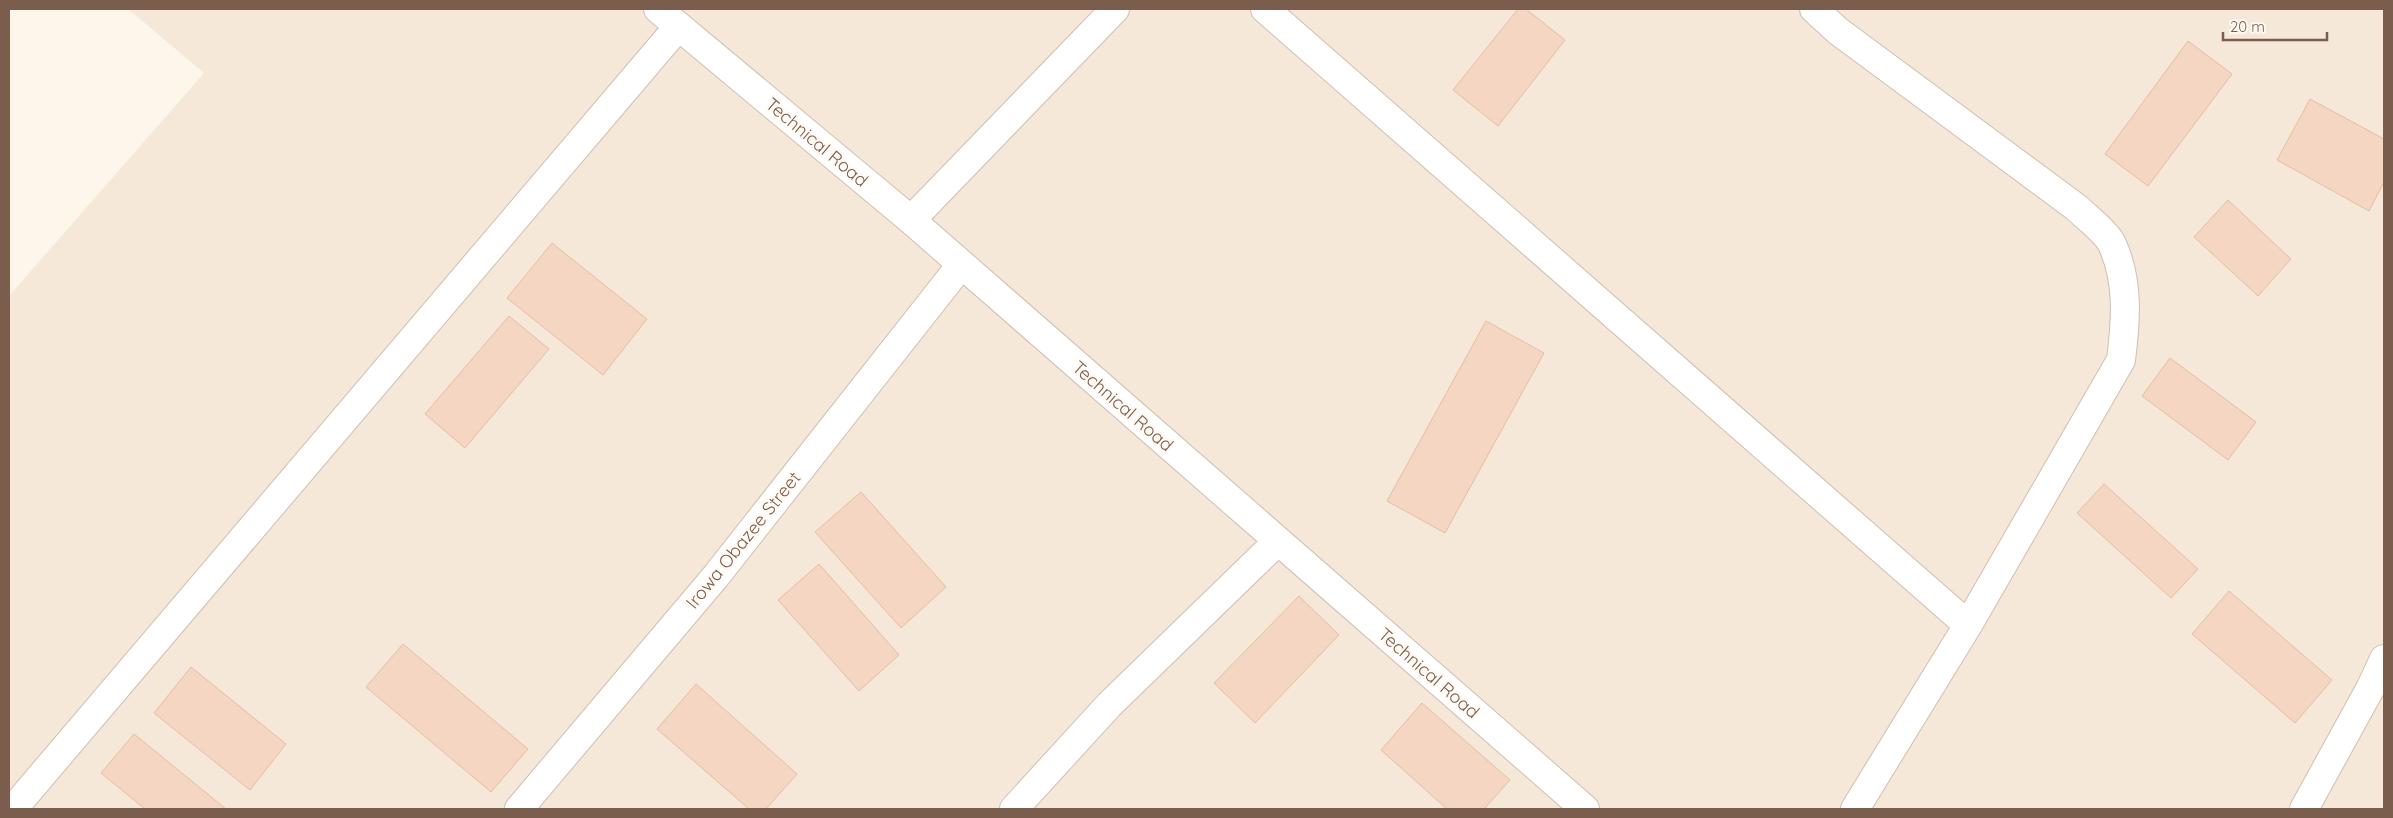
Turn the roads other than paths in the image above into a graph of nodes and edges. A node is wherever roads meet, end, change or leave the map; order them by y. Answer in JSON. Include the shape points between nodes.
{"nodes":[{"id":1,"x":658,"y":9,"type":"edge"},
{"id":2,"x":1115,"y":9,"type":"edge"},
{"id":3,"x":1265,"y":9,"type":"edge"},
{"id":4,"x":1814,"y":9,"type":"edge"},
{"id":5,"x":678,"y":27,"type":"junction"},
{"id":6,"x":910,"y":220,"type":"junction"},
{"id":7,"x":961,"y":265,"type":"junction"},
{"id":8,"x":1278,"y":541,"type":"junction"},
{"id":9,"x":1968,"y":625,"type":"junction"},
{"id":10,"x":2384,"y":659,"type":"edge"},
{"id":11,"x":1575,"y":806,"type":"edge"},
{"id":12,"x":13,"y":809,"type":"edge"},
{"id":13,"x":519,"y":809,"type":"edge"},
{"id":14,"x":1014,"y":809,"type":"edge"},
{"id":15,"x":1855,"y":809,"type":"edge"},
{"id":16,"x":2304,"y":809,"type":"edge"}],
"edges":[{"from":1,"to":5,"type":"street","name":"Technical Road"},
{"from":2,"to":6,"type":"street"},
{"from":3,"to":9,"type":"street"},
{"from":4,"to":9,"type":"street","via":[[1838,31],[2077,208],[2112,243],[2125,286],[2126,322],[2121,360]]},
{"from":5,"to":6,"type":"street","name":"Technical Road"},
{"from":5,"to":12,"type":"street"},
{"from":6,"to":7,"type":"street","name":"Technical Road"},
{"from":7,"to":8,"type":"street","name":"Technical Road"},
{"from":7,"to":13,"type":"street","name":"Irowa Obazee Street","via":[[716,576]]},
{"from":8,"to":11,"type":"street","name":"Technical Road"},
{"from":8,"to":14,"type":"street","via":[[1109,705]]},
{"from":9,"to":15,"type":"street"},
{"from":10,"to":16,"type":"street"}]}
